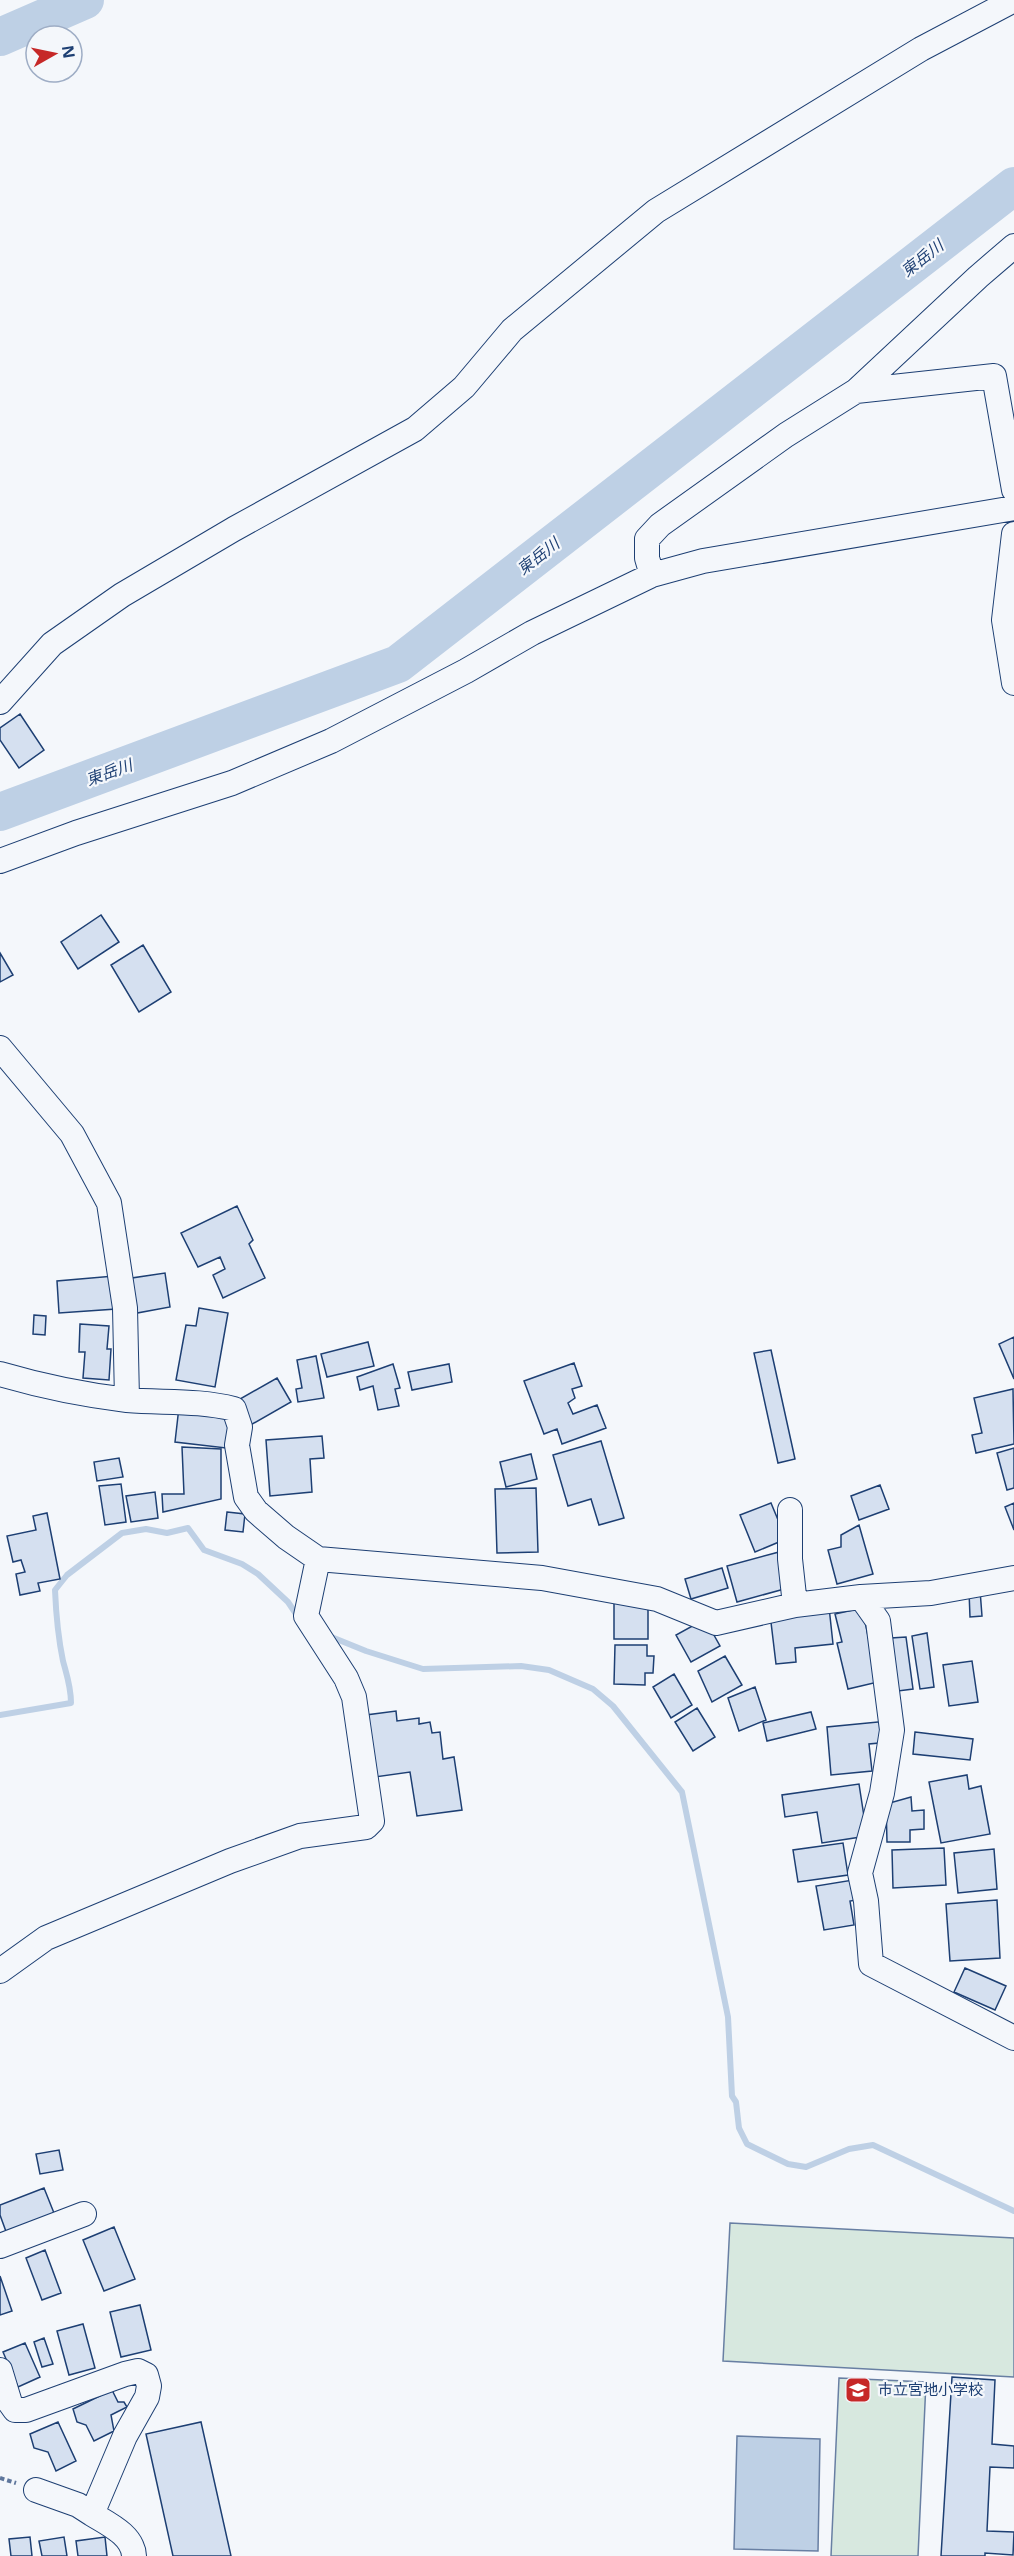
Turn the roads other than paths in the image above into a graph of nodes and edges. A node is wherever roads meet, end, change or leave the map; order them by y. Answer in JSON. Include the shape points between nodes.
{"nodes":[{"id":1,"x":1014,"y":0,"type":"edge"},
{"id":2,"x":1014,"y":246,"type":"edge"},
{"id":3,"x":1004,"y":375,"type":"edge"},
{"id":4,"x":856,"y":391,"type":"junction"},
{"id":5,"x":1014,"y":490,"type":"edge"},
{"id":6,"x":1014,"y":508,"type":"edge"},
{"id":7,"x":1014,"y":534,"type":"edge"},
{"id":8,"x":652,"y":575,"type":"junction"},
{"id":9,"x":1014,"y":683,"type":"edge"},
{"id":10,"x":0,"y":702,"type":"edge"},
{"id":11,"x":0,"y":861,"type":"edge"},
{"id":12,"x":0,"y":1048,"type":"edge"},
{"id":13,"x":0,"y":1374,"type":"edge"},
{"id":14,"x":127,"y":1400,"type":"junction"},
{"id":15,"x":790,"y":1510,"type":"dead end"},
{"id":16,"x":318,"y":1559,"type":"junction"},
{"id":17,"x":1014,"y":1578,"type":"edge"},
{"id":18,"x":861,"y":1597,"type":"junction"},
{"id":19,"x":795,"y":1605,"type":"junction"},
{"id":20,"x":0,"y":1971,"type":"edge"},
{"id":21,"x":1014,"y":2037,"type":"edge"},
{"id":22,"x":84,"y":2214,"type":"dead end"},
{"id":23,"x":0,"y":2246,"type":"edge"},
{"id":24,"x":0,"y":2370,"type":"edge"},
{"id":25,"x":36,"y":2490,"type":"dead end"},
{"id":26,"x":92,"y":2514,"type":"junction"},
{"id":27,"x":134,"y":2556,"type":"edge"}],
"edges":[{"from":1,"to":10,"type":"street","via":[[921,49],[656,211],[512,330],[464,387],[415,429],[122,595],[52,644]]},
{"from":2,"to":4,"type":"street"},
{"from":3,"to":4,"type":"street"},
{"from":3,"to":5,"type":"street"},
{"from":4,"to":8,"type":"street","via":[[786,435],[660,525],[647,538]]},
{"from":6,"to":8,"type":"street","via":[[703,561]]},
{"from":7,"to":9,"type":"street","via":[[1004,620]]},
{"from":8,"to":11,"type":"street","via":[[532,633],[331,741],[232,783]]},
{"from":12,"to":14,"type":"street","via":[[72,1134],[109,1203],[125,1308]]},
{"from":13,"to":14,"type":"street"},
{"from":14,"to":16,"type":"street","via":[[213,1404],[234,1409],[240,1426],[237,1445],[246,1497],[286,1537]]},
{"from":15,"to":19,"type":"street"},
{"from":16,"to":19,"type":"street","via":[[542,1578],[657,1599],[716,1623]]},
{"from":16,"to":20,"type":"street","via":[[306,1616],[354,1697],[372,1821],[366,1827],[300,1836],[230,1860],[45,1938]]},
{"from":17,"to":18,"type":"street","via":[[931,1593]]},
{"from":18,"to":19,"type":"street"},
{"from":18,"to":21,"type":"street","via":[[878,1621],[892,1730],[882,1793],[860,1874],[871,1964]]},
{"from":22,"to":23,"type":"street"},
{"from":24,"to":26,"type":"street","via":[[15,2410],[26,2410],[125,2374],[138,2371],[146,2375],[147,2397],[125,2436]]},
{"from":25,"to":26,"type":"street"},
{"from":26,"to":27,"type":"street","via":[[122,2533]]}]}
